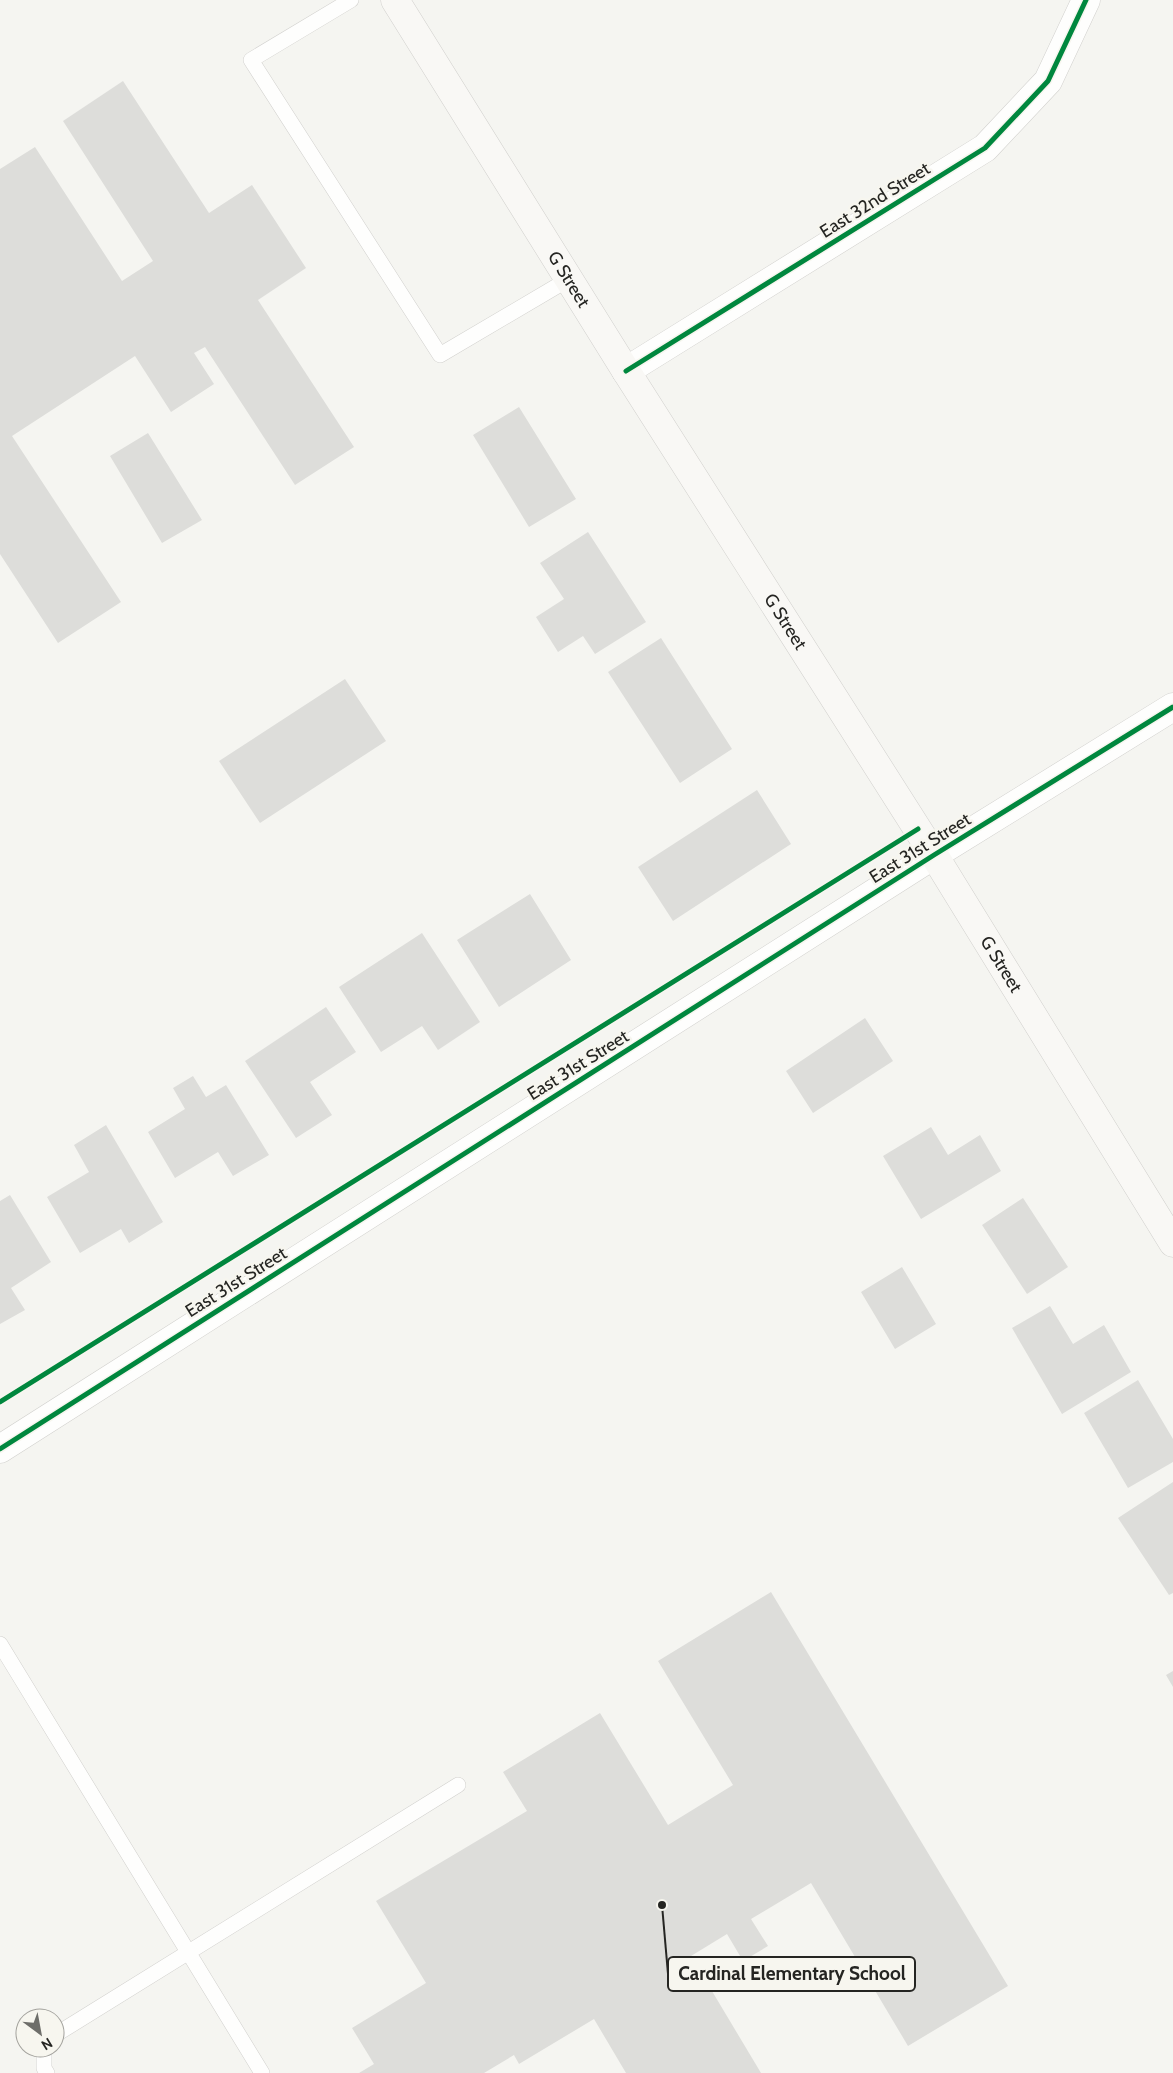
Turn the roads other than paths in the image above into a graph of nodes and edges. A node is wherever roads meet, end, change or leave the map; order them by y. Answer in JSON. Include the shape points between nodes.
{"nodes":[{"id":1,"x":351,"y":0,"type":"edge"},
{"id":2,"x":395,"y":0,"type":"edge"},
{"id":3,"x":1086,"y":0,"type":"edge"},
{"id":4,"x":569,"y":279,"type":"junction"},
{"id":5,"x":626,"y":371,"type":"junction"},
{"id":6,"x":1173,"y":708,"type":"edge"},
{"id":7,"x":934,"y":855,"type":"junction"},
{"id":8,"x":1173,"y":1243,"type":"edge"},
{"id":9,"x":0,"y":1449,"type":"edge"},
{"id":10,"x":0,"y":1644,"type":"edge"},
{"id":11,"x":458,"y":1785,"type":"dead end"},
{"id":12,"x":189,"y":1952,"type":"junction"},
{"id":13,"x":65,"y":2029,"type":"edge"},
{"id":14,"x":44,"y":2058,"type":"edge"},
{"id":15,"x":48,"y":2073,"type":"edge"},
{"id":16,"x":262,"y":2073,"type":"edge"}],
"edges":[{"from":1,"to":4,"type":"lane","via":[[251,60],[440,355]]},
{"from":2,"to":4,"type":"main road","name":"G Street"},
{"from":3,"to":5,"type":"street","name":"East 32nd Street","via":[[1048,81],[985,148]]},
{"from":4,"to":5,"type":"main road","name":"G Street"},
{"from":5,"to":7,"type":"main road","name":"G Street"},
{"from":6,"to":7,"type":"street","name":"East 31st Street"},
{"from":7,"to":8,"type":"main road","name":"G Street"},
{"from":7,"to":9,"type":"street","name":"East 31st Street"},
{"from":10,"to":12,"type":"lane"},
{"from":11,"to":12,"type":"lane"},
{"from":12,"to":13,"type":"lane"},
{"from":12,"to":16,"type":"lane"},
{"from":14,"to":15,"type":"lane","via":[[44,2068]]}]}
